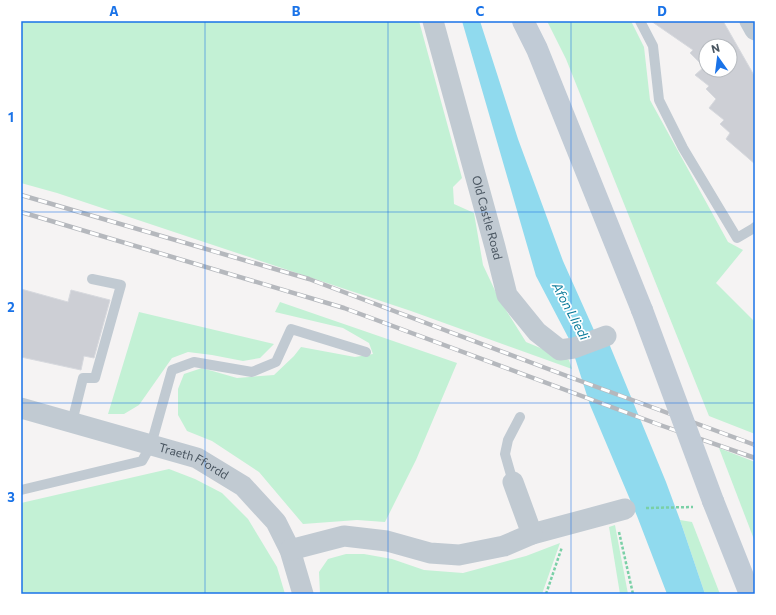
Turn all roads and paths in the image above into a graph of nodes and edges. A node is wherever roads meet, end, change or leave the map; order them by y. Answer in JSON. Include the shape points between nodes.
{"nodes":[{"id":1,"x":433,"y":21,"type":"edge"},
{"id":2,"x":523,"y":21,"type":"edge"},
{"id":3,"x":640,"y":21,"type":"edge"},
{"id":4,"x":750,"y":21,"type":"edge"},
{"id":5,"x":755,"y":30,"type":"edge"},
{"id":6,"x":755,"y":226,"type":"edge"},
{"id":7,"x":92,"y":279,"type":"dead end"},
{"id":8,"x":606,"y":336,"type":"dead end"},
{"id":9,"x":366,"y":352,"type":"dead end"},
{"id":10,"x":21,"y":408,"type":"edge"},
{"id":11,"x":520,"y":417,"type":"dead end"},
{"id":12,"x":72,"y":422,"type":"junction"},
{"id":13,"x":151,"y":445,"type":"junction"},
{"id":14,"x":513,"y":482,"type":"joint"},
{"id":15,"x":21,"y":490,"type":"edge"},
{"id":16,"x":706,"y":504,"type":"junction"},
{"id":17,"x":620,"y":510,"type":"junction"},
{"id":18,"x":570,"y":524,"type":"junction"},
{"id":19,"x":532,"y":534,"type":"junction"},
{"id":20,"x":290,"y":550,"type":"junction"},
{"id":21,"x":302,"y":594,"type":"edge"},
{"id":22,"x":546,"y":594,"type":"edge"},
{"id":23,"x":632,"y":594,"type":"edge"},
{"id":24,"x":750,"y":594,"type":"edge"}],
"edges":[{"from":1,"to":8,"type":"street","name":"Old Castle Road","via":[[507,295],[537,332],[560,350],[574,348]]},
{"from":2,"to":16,"type":"main road","bridge":true,"via":[[537,49],[642,310]]},
{"from":3,"to":6,"type":"lane","via":[[653,46],[659,100],[683,148],[737,238]]},
{"from":4,"to":5,"type":"street"},
{"from":7,"to":12,"type":"lane","via":[[122,285],[95,378],[83,378]]},
{"from":9,"to":13,"type":"lane","via":[[291,329],[276,362],[252,372],[194,362],[172,370]]},
{"from":10,"to":12,"type":"street","name":"Traeth Ffordd"},
{"from":11,"to":14,"type":"lane","via":[[508,440],[505,454]]},
{"from":12,"to":13,"type":"street","name":"Traeth Ffordd"},
{"from":13,"to":15,"type":"lane","via":[[142,462]]},
{"from":13,"to":20,"type":"street","name":"Traeth Ffordd","via":[[197,458],[243,486],[276,522]]},
{"from":14,"to":19,"type":"street"},
{"from":16,"to":17,"type":"path"},
{"from":16,"to":24,"type":"main road"},
{"from":17,"to":18,"type":"street"},
{"from":17,"to":23,"type":"path"},
{"from":18,"to":19,"type":"street"},
{"from":18,"to":22,"type":"path"},
{"from":19,"to":20,"type":"street","via":[[504,546],[459,555],[430,553],[387,541],[344,536]]},
{"from":20,"to":21,"type":"street","name":"Traeth Ffordd"}]}
